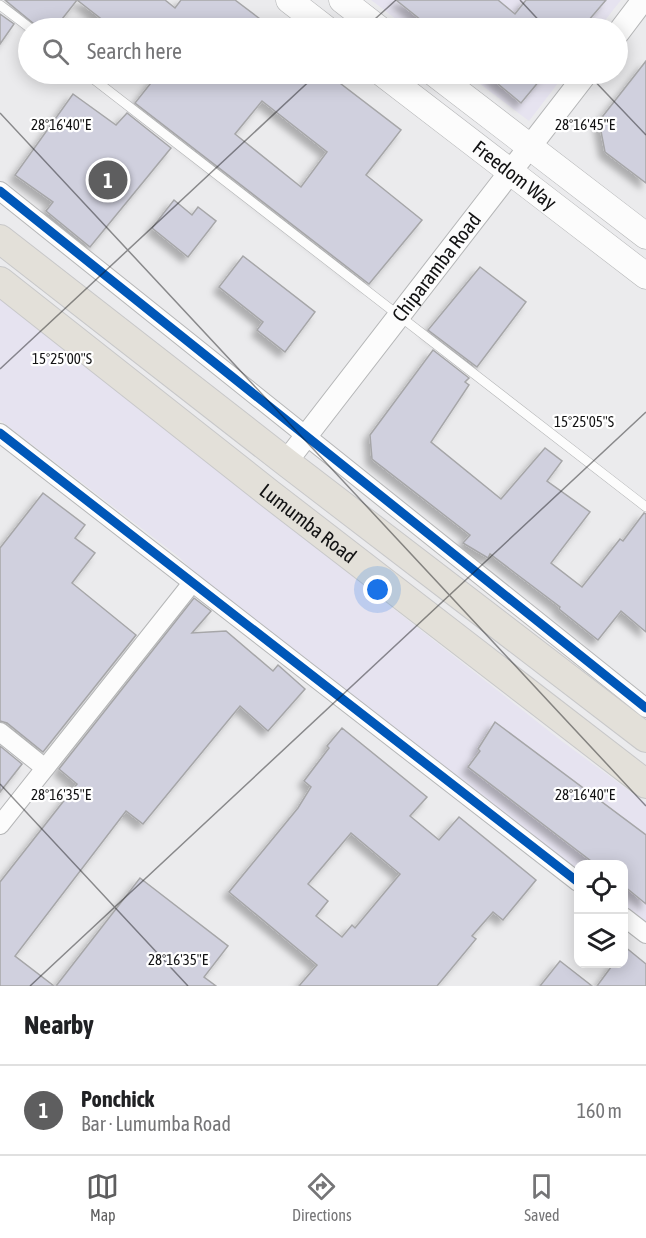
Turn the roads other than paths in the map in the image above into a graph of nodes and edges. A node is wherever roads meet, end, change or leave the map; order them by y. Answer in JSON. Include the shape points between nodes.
{"nodes":[{"id":1,"x":289,"y":0,"type":"edge"},
{"id":2,"x":342,"y":0,"type":"edge"},
{"id":3,"x":643,"y":0,"type":"edge"},
{"id":4,"x":0,"y":5,"type":"edge"},
{"id":5,"x":312,"y":18,"type":"edge"},
{"id":6,"x":365,"y":18,"type":"edge"},
{"id":7,"x":18,"y":19,"type":"edge"},
{"id":8,"x":628,"y":20,"type":"edge"},
{"id":9,"x":100,"y":84,"type":"edge"},
{"id":10,"x":396,"y":84,"type":"edge"},
{"id":11,"x":448,"y":84,"type":"edge"},
{"id":12,"x":578,"y":84,"type":"edge"},
{"id":13,"x":529,"y":147,"type":"junction"},
{"id":14,"x":509,"y":172,"type":"junction"},
{"id":15,"x":0,"y":191,"type":"edge"},
{"id":16,"x":646,"y":236,"type":"edge"},
{"id":17,"x":0,"y":238,"type":"edge"},
{"id":18,"x":646,"y":276,"type":"edge"},
{"id":19,"x":0,"y":281,"type":"edge"},
{"id":20,"x":398,"y":317,"type":"junction"},
{"id":21,"x":0,"y":433,"type":"edge"},
{"id":22,"x":307,"y":437,"type":"junction"},
{"id":23,"x":286,"y":462,"type":"junction"},
{"id":24,"x":646,"y":507,"type":"edge"},
{"id":25,"x":192,"y":583,"type":"junction"},
{"id":26,"x":646,"y":708,"type":"edge"},
{"id":27,"x":0,"y":732,"type":"edge"},
{"id":28,"x":646,"y":738,"type":"edge"},
{"id":29,"x":45,"y":768,"type":"junction"},
{"id":30,"x":646,"y":784,"type":"edge"},
{"id":31,"x":0,"y":825,"type":"edge"},
{"id":32,"x":574,"y":878,"type":"edge"},
{"id":33,"x":628,"y":920,"type":"edge"},
{"id":34,"x":646,"y":934,"type":"edge"}],
"edges":[{"from":1,"to":5,"type":"main road"},
{"from":2,"to":6,"type":"main road"},
{"from":3,"to":8,"type":"street"},
{"from":4,"to":7,"type":"lane"},
{"from":9,"to":20,"type":"lane"},
{"from":10,"to":14,"type":"main road","name":"Freedom Way"},
{"from":11,"to":13,"type":"main road","name":"Freedom Way"},
{"from":12,"to":13,"type":"street","name":"Chiparamba Road"},
{"from":13,"to":14,"type":"street","name":"Chiparamba Road"},
{"from":13,"to":16,"type":"main road","name":"Freedom Way"},
{"from":14,"to":18,"type":"main road","name":"Freedom Way"},
{"from":14,"to":20,"type":"street","name":"Chiparamba Road"},
{"from":15,"to":22,"type":"street"},
{"from":17,"to":23,"type":"main road","name":"Lumumba Road"},
{"from":19,"to":30,"type":"main road","name":"Lumumba Road"},
{"from":20,"to":22,"type":"street","name":"Chiparamba Road"},
{"from":20,"to":24,"type":"lane"},
{"from":21,"to":25,"type":"street"},
{"from":22,"to":23,"type":"street","name":"Chiparamba Road"},
{"from":22,"to":26,"type":"street"},
{"from":23,"to":28,"type":"main road","name":"Lumumba Road"},
{"from":25,"to":29,"type":"street"},
{"from":25,"to":32,"type":"street"},
{"from":27,"to":29,"type":"street"},
{"from":29,"to":31,"type":"street"},
{"from":33,"to":34,"type":"street"}]}
